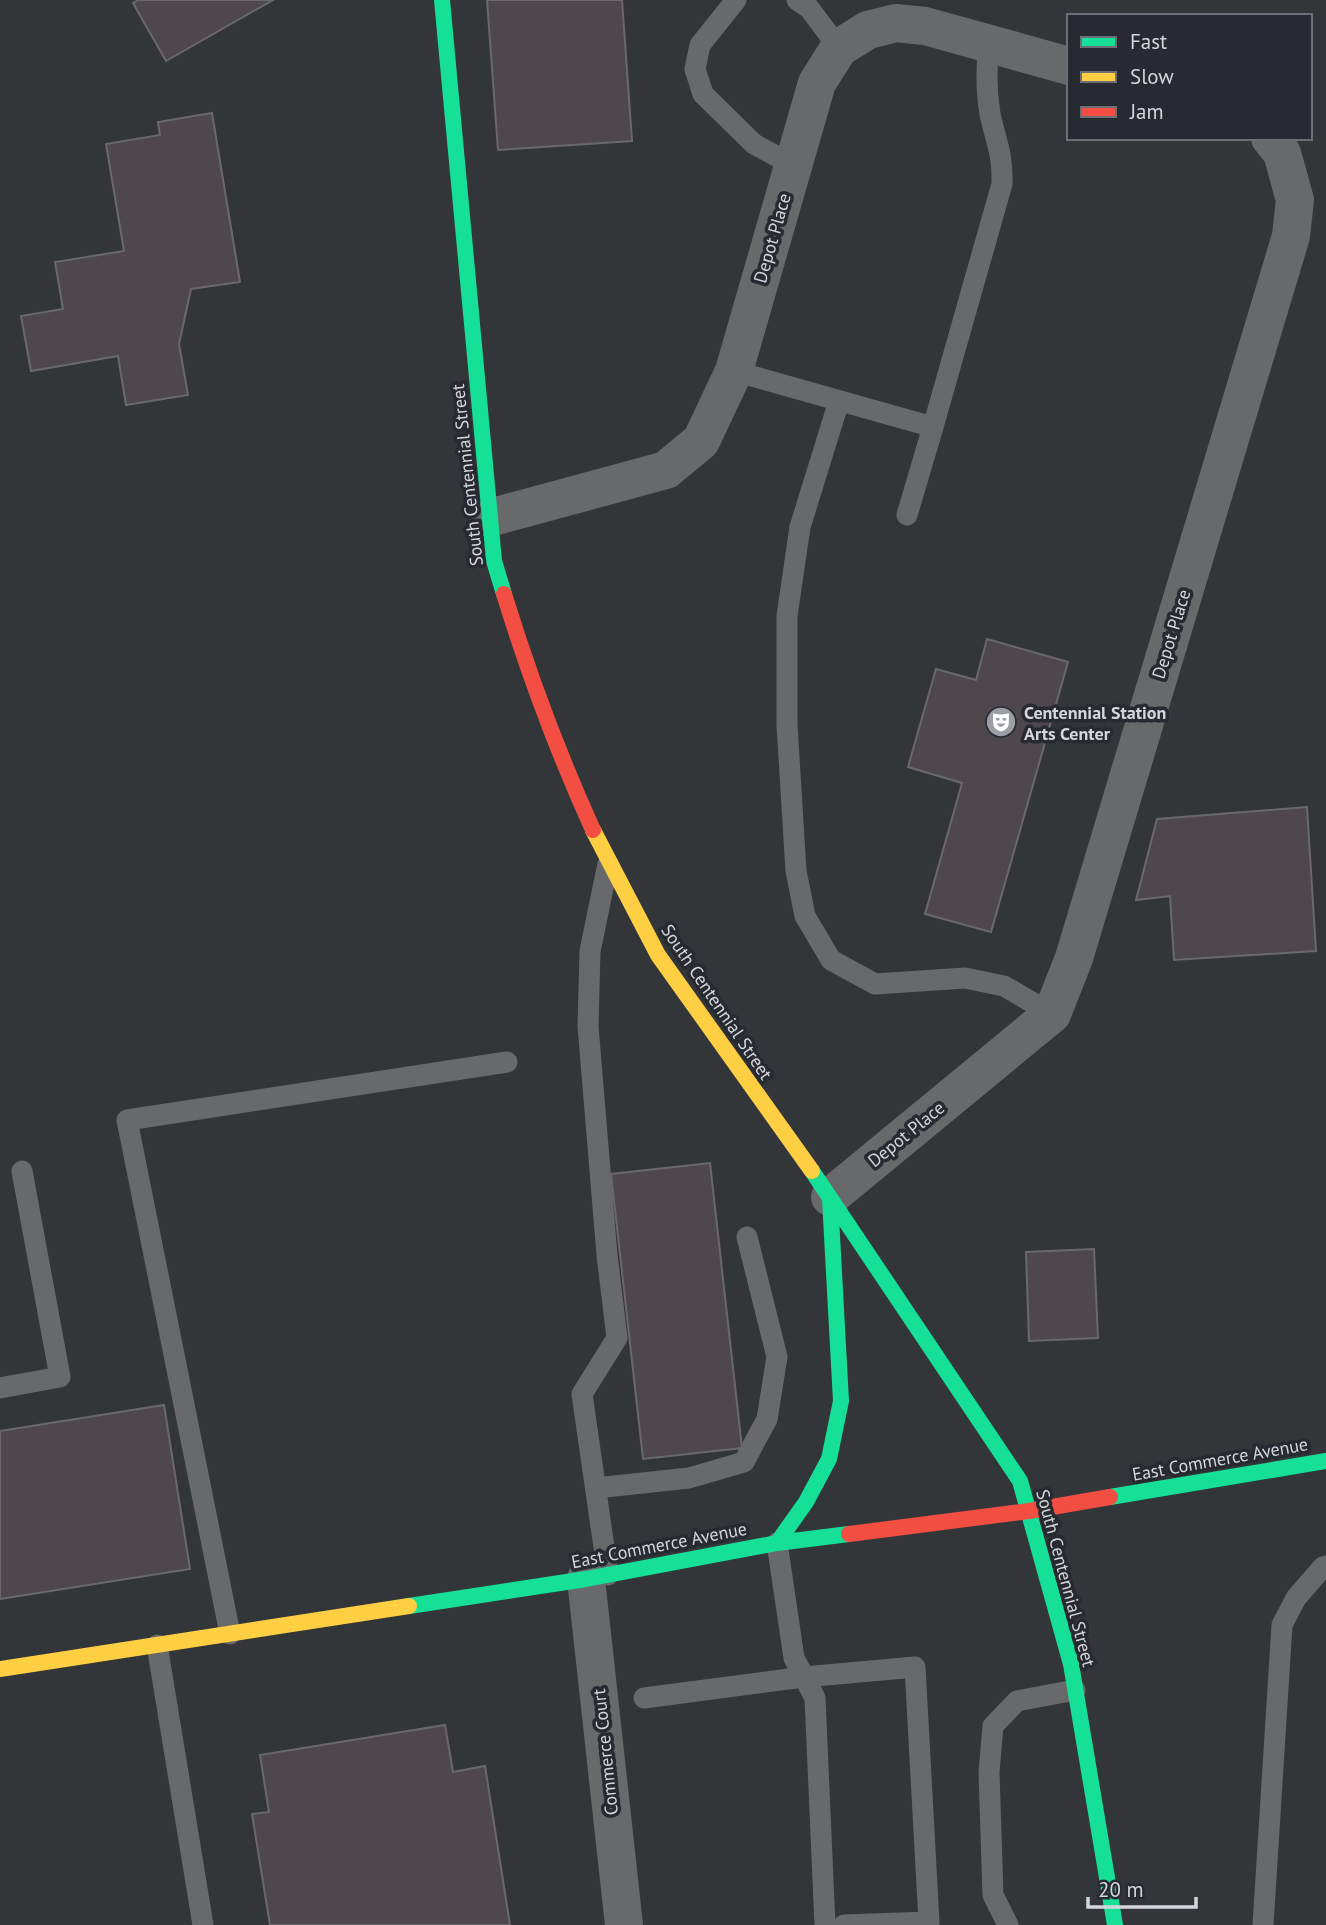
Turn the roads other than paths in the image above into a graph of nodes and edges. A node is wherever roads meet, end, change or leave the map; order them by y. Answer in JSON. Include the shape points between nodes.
{"nodes":[{"id":1,"x":442,"y":0,"type":"edge"},
{"id":2,"x":736,"y":0,"type":"edge"},
{"id":3,"x":797,"y":0,"type":"edge"},
{"id":4,"x":989,"y":43,"type":"junction"},
{"id":5,"x":839,"y":48,"type":"junction"},
{"id":6,"x":1067,"y":65,"type":"edge"},
{"id":7,"x":1272,"y":140,"type":"edge"},
{"id":8,"x":793,"y":165,"type":"junction"},
{"id":9,"x":734,"y":371,"type":"junction"},
{"id":10,"x":839,"y":401,"type":"junction"},
{"id":11,"x":933,"y":427,"type":"junction"},
{"id":12,"x":906,"y":515,"type":"dead end"},
{"id":13,"x":489,"y":518,"type":"junction"},
{"id":14,"x":608,"y":862,"type":"junction"},
{"id":15,"x":1052,"y":1014,"type":"junction"},
{"id":16,"x":508,"y":1062,"type":"dead end"},
{"id":17,"x":22,"y":1171,"type":"dead end"},
{"id":18,"x":830,"y":1197,"type":"junction"},
{"id":19,"x":747,"y":1237,"type":"dead end"},
{"id":20,"x":0,"y":1388,"type":"edge"},
{"id":21,"x":1326,"y":1461,"type":"edge"},
{"id":22,"x":596,"y":1488,"type":"junction"},
{"id":23,"x":1029,"y":1511,"type":"junction"},
{"id":24,"x":777,"y":1543,"type":"junction"},
{"id":25,"x":1326,"y":1566,"type":"edge"},
{"id":26,"x":597,"y":1577,"type":"junction"},
{"id":27,"x":230,"y":1634,"type":"junction"},
{"id":28,"x":157,"y":1645,"type":"junction"},
{"id":29,"x":0,"y":1669,"type":"edge"},
{"id":30,"x":804,"y":1677,"type":"junction"},
{"id":31,"x":1075,"y":1690,"type":"junction"},
{"id":32,"x":644,"y":1698,"type":"dead end"},
{"id":33,"x":929,"y":1923,"type":"edge"},
{"id":34,"x":203,"y":1925,"type":"edge"},
{"id":35,"x":624,"y":1925,"type":"edge"},
{"id":36,"x":825,"y":1925,"type":"edge"},
{"id":37,"x":844,"y":1925,"type":"edge"},
{"id":38,"x":1008,"y":1925,"type":"edge"},
{"id":39,"x":1115,"y":1925,"type":"edge"},
{"id":40,"x":1263,"y":1925,"type":"edge"}],
"edges":[{"from":1,"to":13,"type":"street","name":"South Centennial Street"},
{"from":2,"to":8,"type":"lane","via":[[700,45],[695,69],[703,94],[754,144]]},
{"from":3,"to":5,"type":"lane"},
{"from":4,"to":5,"type":"street","name":"Depot Place","via":[[896,23],[868,30]]},
{"from":4,"to":6,"type":"street","name":"Depot Place"},
{"from":4,"to":11,"type":"lane","via":[[986,88],[1003,159],[1002,184]]},
{"from":5,"to":8,"type":"street","name":"Depot Place","via":[[817,83]]},
{"from":7,"to":15,"type":"street","name":"Depot Place","via":[[1282,153],[1294,200],[1291,236],[1074,958]]},
{"from":8,"to":9,"type":"street","name":"Depot Place"},
{"from":9,"to":10,"type":"lane"},
{"from":9,"to":13,"type":"street","name":"Depot Place","via":[[701,441],[666,470]]},
{"from":10,"to":11,"type":"lane"},
{"from":10,"to":15,"type":"lane","via":[[800,527],[787,615],[788,739],[796,870],[805,916],[831,960],[875,984],[965,978],[1004,986]]},
{"from":11,"to":12,"type":"lane"},
{"from":13,"to":14,"type":"street","name":"South Centennial Street","via":[[494,561],[528,673]]},
{"from":14,"to":18,"type":"street","name":"South Centennial Street","via":[[657,955]]},
{"from":14,"to":22,"type":"lane","via":[[590,951],[588,1026],[617,1338],[582,1394]]},
{"from":15,"to":18,"type":"street","name":"Depot Place"},
{"from":16,"to":27,"type":"lane","via":[[127,1120]]},
{"from":17,"to":20,"type":"lane","via":[[60,1377]]},
{"from":18,"to":23,"type":"street","name":"South Centennial Street","via":[[1020,1481]]},
{"from":18,"to":24,"type":"street","via":[[841,1401],[829,1459]]},
{"from":19,"to":22,"type":"lane","via":[[777,1357],[767,1419],[744,1462],[689,1478]]},
{"from":21,"to":23,"type":"street","name":"East Commerce Avenue"},
{"from":22,"to":26,"type":"lane"},
{"from":23,"to":24,"type":"street","name":"East Commerce Avenue"},
{"from":23,"to":31,"type":"street","name":"South Centennial Street"},
{"from":24,"to":26,"type":"street","name":"East Commerce Avenue"},
{"from":24,"to":30,"type":"lane","via":[[794,1658]]},
{"from":25,"to":40,"type":"lane","via":[[1296,1598],[1282,1625]]},
{"from":26,"to":27,"type":"street","name":"East Commerce Avenue"},
{"from":26,"to":35,"type":"street","name":"Commerce Court"},
{"from":27,"to":28,"type":"street","name":"East Commerce Avenue"},
{"from":28,"to":29,"type":"street","name":"East Commerce Avenue"},
{"from":28,"to":34,"type":"lane"},
{"from":30,"to":32,"type":"lane"},
{"from":30,"to":33,"type":"lane","via":[[915,1667]]},
{"from":30,"to":36,"type":"lane","via":[[815,1698]]},
{"from":31,"to":38,"type":"lane","via":[[1017,1701],[993,1726],[989,1772],[993,1895]]},
{"from":31,"to":39,"type":"street","name":"South Centennial Street"},
{"from":33,"to":37,"type":"lane"}]}
